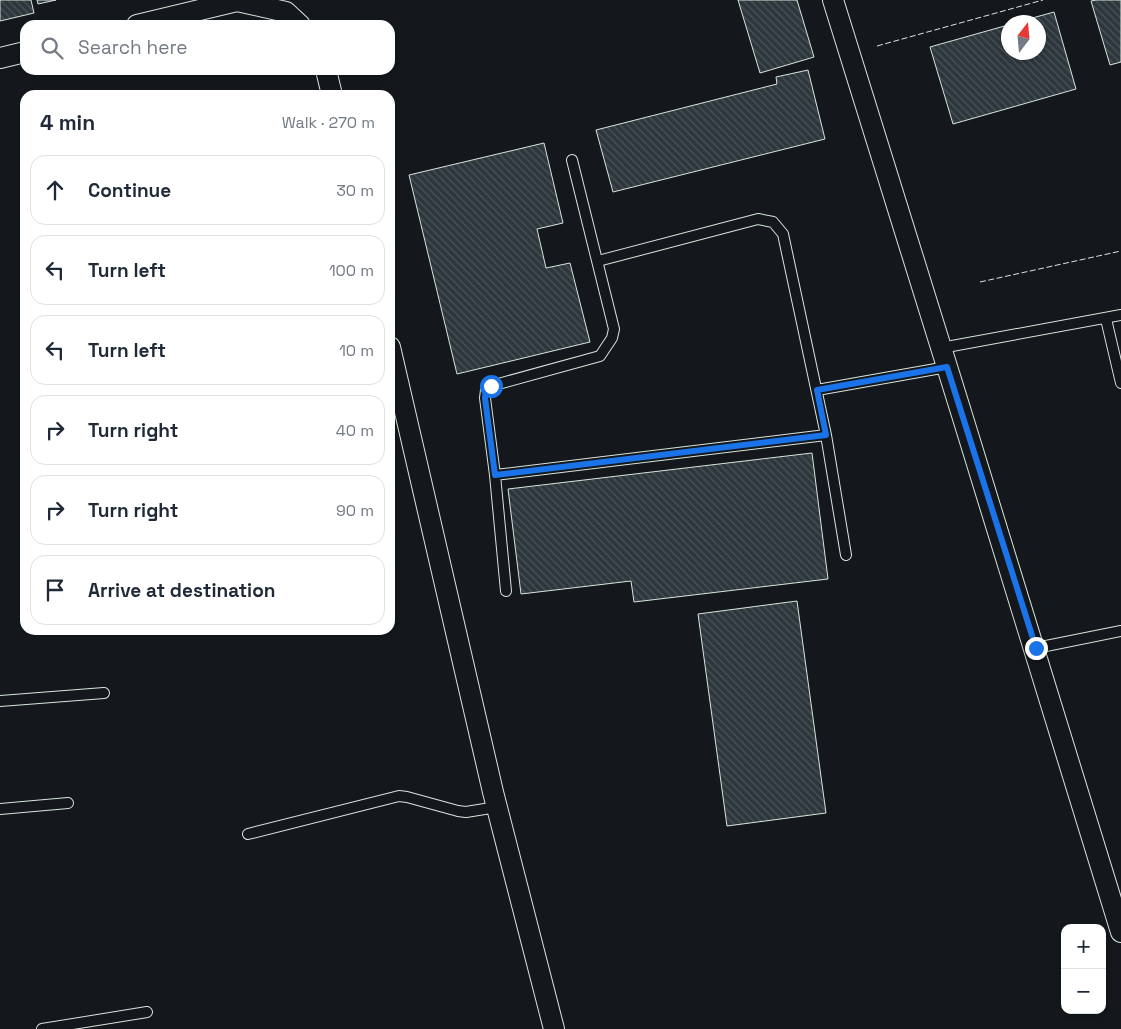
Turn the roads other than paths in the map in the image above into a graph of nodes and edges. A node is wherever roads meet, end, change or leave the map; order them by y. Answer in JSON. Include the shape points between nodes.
{"nodes":[{"id":1,"x":833,"y":0,"type":"edge"},
{"id":2,"x":157,"y":20,"type":"edge"},
{"id":3,"x":295,"y":20,"type":"edge"},
{"id":4,"x":20,"y":53,"type":"edge"},
{"id":5,"x":0,"y":58,"type":"edge"},
{"id":6,"x":327,"y":75,"type":"edge"},
{"id":7,"x":331,"y":90,"type":"edge"},
{"id":8,"x":572,"y":160,"type":"dead end"},
{"id":9,"x":598,"y":261,"type":"junction"},
{"id":10,"x":1121,"y":315,"type":"edge"},
{"id":11,"x":1106,"y":319,"type":"junction"},
{"id":12,"x":941,"y":348,"type":"junction"},
{"id":13,"x":947,"y":367,"type":"junction"},
{"id":14,"x":1121,"y":382,"type":"edge"},
{"id":15,"x":817,"y":390,"type":"junction"},
{"id":16,"x":396,"y":402,"type":"edge"},
{"id":17,"x":826,"y":435,"type":"junction"},
{"id":18,"x":495,"y":475,"type":"junction"},
{"id":19,"x":846,"y":555,"type":"dead end"},
{"id":20,"x":506,"y":591,"type":"dead end"},
{"id":21,"x":1121,"y":631,"type":"edge"},
{"id":22,"x":1036,"y":648,"type":"junction"},
{"id":23,"x":104,"y":693,"type":"dead end"},
{"id":24,"x":0,"y":701,"type":"edge"},
{"id":25,"x":68,"y":803,"type":"dead end"},
{"id":26,"x":497,"y":807,"type":"junction"},
{"id":27,"x":0,"y":809,"type":"edge"},
{"id":28,"x":248,"y":834,"type":"dead end"},
{"id":29,"x":1121,"y":932,"type":"edge"},
{"id":30,"x":146,"y":1012,"type":"dead end"},
{"id":31,"x":42,"y":1029,"type":"edge"},
{"id":32,"x":554,"y":1029,"type":"edge"}],
"edges":[{"from":1,"to":12,"type":"street"},
{"from":2,"to":3,"type":"street","via":[[238,0],[286,12]]},
{"from":4,"to":5,"type":"street"},
{"from":6,"to":7,"type":"street"},
{"from":8,"to":9,"type":"lane"},
{"from":9,"to":15,"type":"lane","via":[[758,219],[773,222],[783,234]]},
{"from":9,"to":18,"type":"lane","via":[[614,329],[612,338],[600,356],[486,390]]},
{"from":10,"to":11,"type":"lane"},
{"from":11,"to":12,"type":"lane"},
{"from":11,"to":14,"type":"lane"},
{"from":12,"to":13,"type":"street"},
{"from":13,"to":15,"type":"lane"},
{"from":13,"to":22,"type":"street"},
{"from":15,"to":17,"type":"lane"},
{"from":16,"to":26,"type":"street"},
{"from":17,"to":18,"type":"lane"},
{"from":17,"to":19,"type":"lane"},
{"from":18,"to":20,"type":"lane"},
{"from":21,"to":22,"type":"lane"},
{"from":22,"to":29,"type":"street"},
{"from":23,"to":24,"type":"lane"},
{"from":25,"to":27,"type":"lane"},
{"from":26,"to":28,"type":"lane","via":[[458,812],[399,796]]},
{"from":26,"to":32,"type":"street"},
{"from":30,"to":31,"type":"lane"}]}
